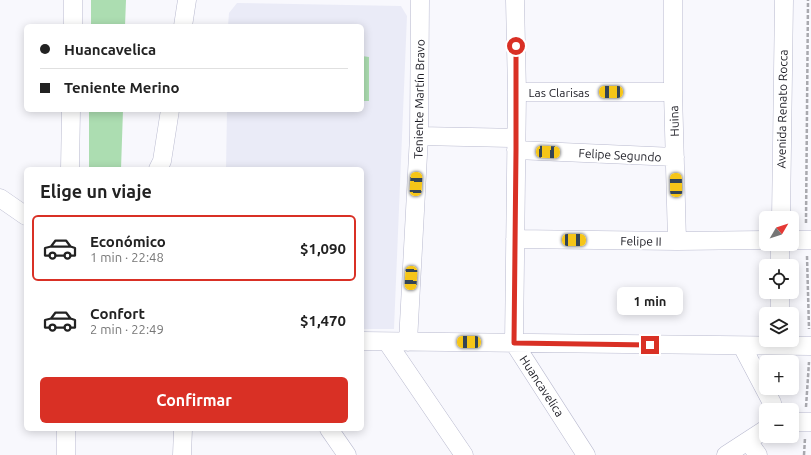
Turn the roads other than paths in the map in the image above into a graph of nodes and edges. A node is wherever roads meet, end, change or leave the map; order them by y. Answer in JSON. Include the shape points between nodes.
{"nodes":[{"id":1,"x":73,"y":0,"type":"edge"},
{"id":2,"x":187,"y":0,"type":"edge"},
{"id":3,"x":420,"y":0,"type":"edge"},
{"id":4,"x":515,"y":0,"type":"edge"},
{"id":5,"x":673,"y":0,"type":"edge"},
{"id":6,"x":784,"y":0,"type":"edge"},
{"id":7,"x":73,"y":24,"type":"edge"},
{"id":8,"x":183,"y":24,"type":"edge"},
{"id":9,"x":517,"y":92,"type":"junction"},
{"id":10,"x":673,"y":92,"type":"junction"},
{"id":11,"x":71,"y":112,"type":"edge"},
{"id":12,"x":170,"y":112,"type":"edge"},
{"id":13,"x":419,"y":136,"type":"junction"},
{"id":14,"x":516,"y":144,"type":"junction"},
{"id":15,"x":675,"y":158,"type":"junction"},
{"id":16,"x":70,"y":167,"type":"edge"},
{"id":17,"x":159,"y":167,"type":"edge"},
{"id":18,"x":0,"y":198,"type":"edge"},
{"id":19,"x":781,"y":211,"type":"edge"},
{"id":20,"x":24,"y":215,"type":"edge"},
{"id":21,"x":515,"y":239,"type":"junction"},
{"id":22,"x":759,"y":240,"type":"edge"},
{"id":23,"x":799,"y":240,"type":"edge"},
{"id":24,"x":811,"y":240,"type":"edge"},
{"id":25,"x":677,"y":241,"type":"junction"},
{"id":26,"x":364,"y":341,"type":"edge"},
{"id":27,"x":387,"y":342,"type":"junction"},
{"id":28,"x":408,"y":342,"type":"junction"},
{"id":29,"x":514,"y":343,"type":"junction"},
{"id":30,"x":759,"y":345,"type":"edge"},
{"id":31,"x":799,"y":345,"type":"edge"},
{"id":32,"x":742,"y":346,"type":"junction"},
{"id":33,"x":811,"y":346,"type":"edge"},
{"id":34,"x":772,"y":403,"type":"edge"},
{"id":35,"x":799,"y":422,"type":"edge"},
{"id":36,"x":811,"y":422,"type":"edge"},
{"id":37,"x":66,"y":431,"type":"edge"},
{"id":38,"x":183,"y":431,"type":"edge"},
{"id":39,"x":330,"y":431,"type":"edge"},
{"id":40,"x":759,"y":433,"type":"edge"},
{"id":41,"x":748,"y":440,"type":"junction"},
{"id":42,"x":66,"y":455,"type":"edge"},
{"id":43,"x":182,"y":455,"type":"edge"},
{"id":44,"x":347,"y":455,"type":"edge"},
{"id":45,"x":464,"y":455,"type":"edge"},
{"id":46,"x":586,"y":455,"type":"edge"},
{"id":47,"x":726,"y":455,"type":"edge"},
{"id":48,"x":758,"y":455,"type":"edge"}],
"edges":[{"from":1,"to":7,"type":"street"},
{"from":2,"to":8,"type":"street"},
{"from":3,"to":13,"type":"street","name":"Teniente Martín Bravo"},
{"from":4,"to":9,"type":"street","name":"Huancavelica"},
{"from":5,"to":10,"type":"street","name":"Huina"},
{"from":6,"to":19,"type":"street","name":"Avenida Renato Rocca"},
{"from":9,"to":10,"type":"street","name":"Las Clarisas"},
{"from":9,"to":14,"type":"street","name":"Huancavelica"},
{"from":10,"to":15,"type":"street","name":"Huina"},
{"from":11,"to":16,"type":"street"},
{"from":12,"to":17,"type":"street"},
{"from":13,"to":14,"type":"street","name":"Felipe Segundo"},
{"from":13,"to":28,"type":"street","name":"Teniente Martín Bravo"},
{"from":14,"to":15,"type":"street","name":"Felipe Segundo"},
{"from":14,"to":21,"type":"street","name":"Huancavelica"},
{"from":15,"to":25,"type":"street","name":"Huina"},
{"from":18,"to":20,"type":"street"},
{"from":21,"to":25,"type":"street","name":"Felipe II"},
{"from":21,"to":29,"type":"street","name":"Huancavelica"},
{"from":22,"to":25,"type":"street","name":"Felipe II"},
{"from":23,"to":24,"type":"street"},
{"from":26,"to":27,"type":"street"},
{"from":27,"to":28,"type":"street"},
{"from":27,"to":45,"type":"street"},
{"from":28,"to":29,"type":"street"},
{"from":29,"to":32,"type":"street"},
{"from":29,"to":46,"type":"street","name":"Huancavelica"},
{"from":30,"to":32,"type":"street"},
{"from":31,"to":33,"type":"street"},
{"from":32,"to":34,"type":"street"},
{"from":35,"to":36,"type":"street"},
{"from":37,"to":42,"type":"street"},
{"from":38,"to":43,"type":"street"},
{"from":39,"to":44,"type":"street"},
{"from":40,"to":41,"type":"street"},
{"from":41,"to":47,"type":"street"},
{"from":41,"to":48,"type":"street"}]}
